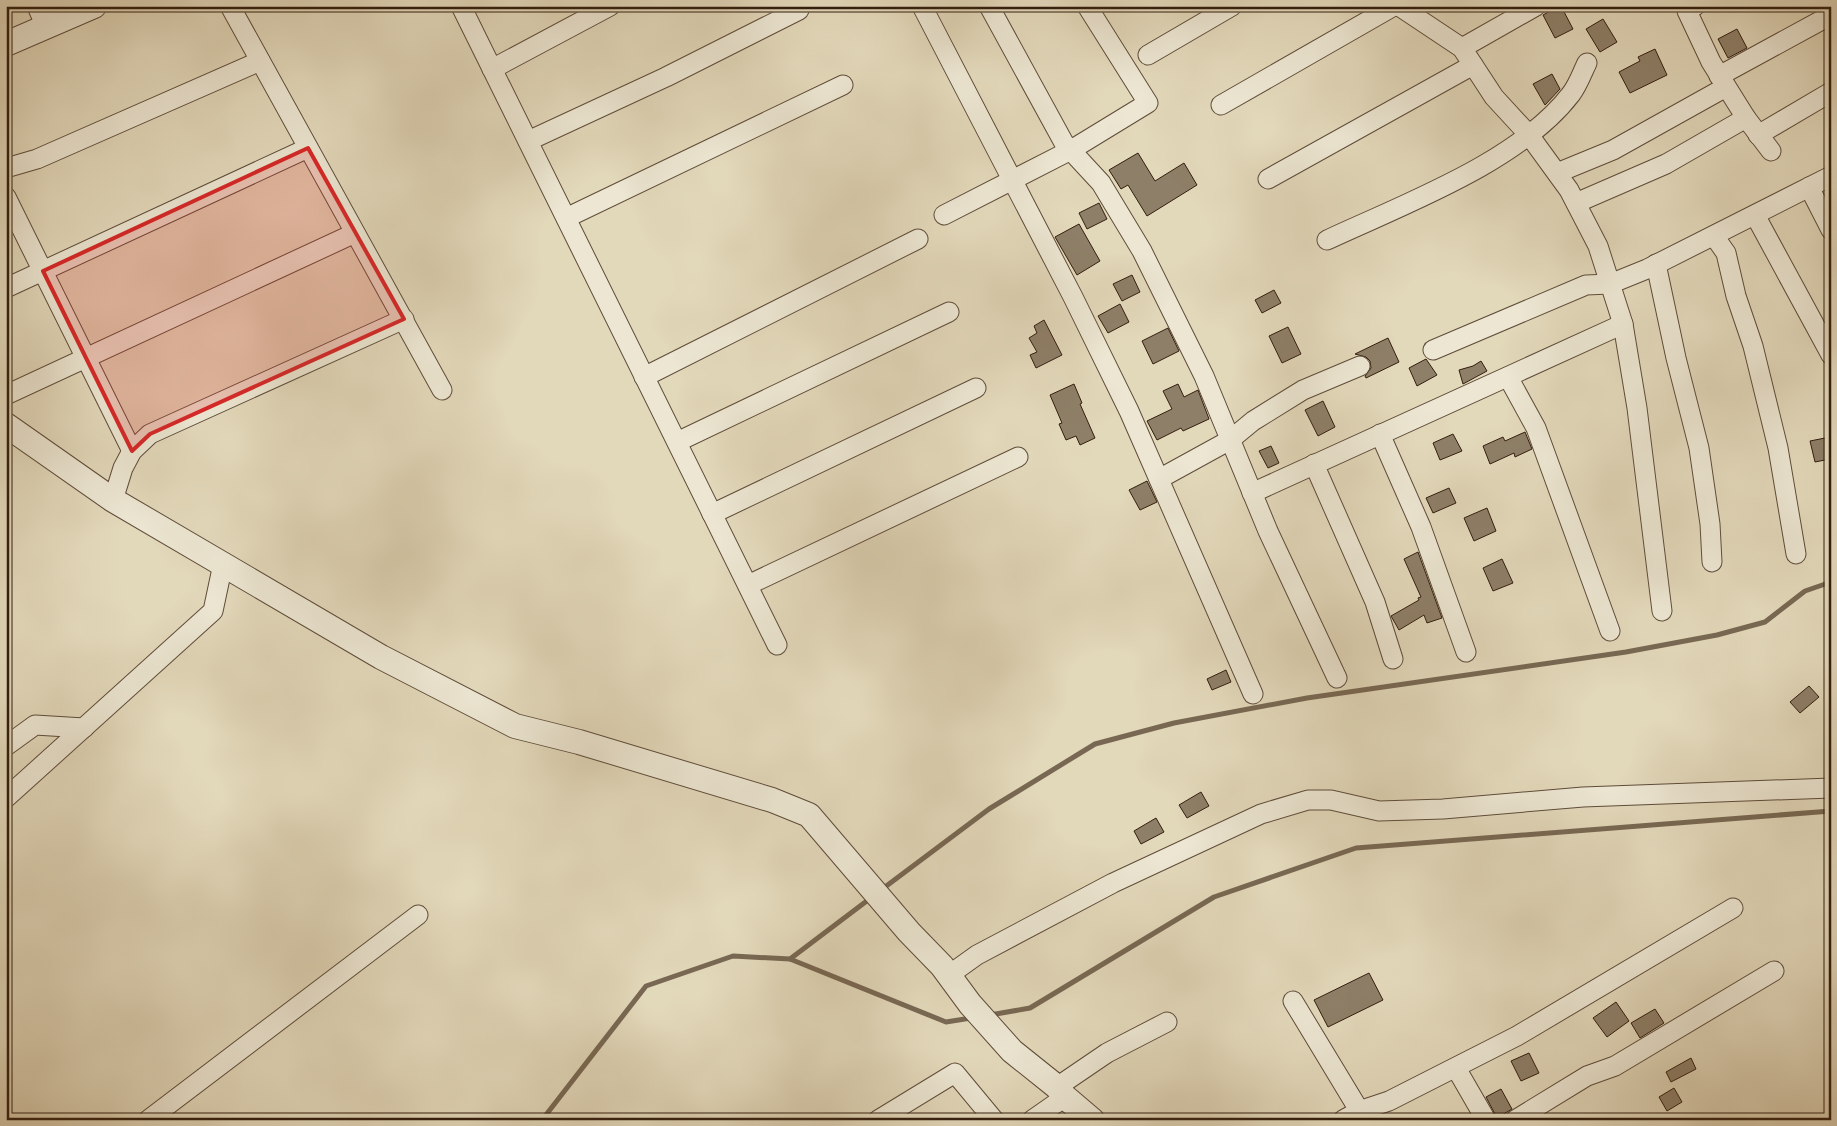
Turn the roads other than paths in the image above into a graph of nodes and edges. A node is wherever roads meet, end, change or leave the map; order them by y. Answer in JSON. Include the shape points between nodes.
{"nodes":[{"id":1,"x":94,"y":6,"type":"edge"},
{"id":2,"x":230,"y":6,"type":"edge"},
{"id":3,"x":461,"y":6,"type":"edge"},
{"id":4,"x":610,"y":6,"type":"edge"},
{"id":5,"x":922,"y":6,"type":"edge"},
{"id":6,"x":989,"y":6,"type":"edge"},
{"id":7,"x":1087,"y":6,"type":"edge"},
{"id":8,"x":1232,"y":6,"type":"edge"},
{"id":9,"x":1394,"y":6,"type":"edge"},
{"id":10,"x":1399,"y":6,"type":"edge"},
{"id":11,"x":1536,"y":6,"type":"edge"},
{"id":12,"x":1696,"y":6,"type":"edge"},
{"id":13,"x":799,"y":10,"type":"dead end"},
{"id":14,"x":1831,"y":15,"type":"edge"},
{"id":15,"x":41,"y":17,"type":"edge"},
{"id":16,"x":6,"y":44,"type":"edge"},
{"id":17,"x":1462,"y":48,"type":"junction"},
{"id":18,"x":1148,"y":55,"type":"dead end"},
{"id":19,"x":260,"y":61,"type":"junction"},
{"id":20,"x":1587,"y":63,"type":"dead end"},
{"id":21,"x":1473,"y":65,"type":"junction"},
{"id":22,"x":492,"y":70,"type":"junction"},
{"id":23,"x":1722,"y":81,"type":"junction"},
{"id":24,"x":843,"y":85,"type":"dead end"},
{"id":25,"x":1831,"y":92,"type":"edge"},
{"id":26,"x":1220,"y":105,"type":"dead end"},
{"id":27,"x":1746,"y":118,"type":"junction"},
{"id":28,"x":1529,"y":135,"type":"junction"},
{"id":29,"x":1758,"y":135,"type":"junction"},
{"id":30,"x":528,"y":142,"type":"junction"},
{"id":31,"x":308,"y":148,"type":"junction"},
{"id":32,"x":1070,"y":150,"type":"junction"},
{"id":33,"x":1771,"y":151,"type":"dead end"},
{"id":34,"x":6,"y":168,"type":"edge"},
{"id":35,"x":1557,"y":173,"type":"junction"},
{"id":36,"x":1831,"y":176,"type":"edge"},
{"id":37,"x":1268,"y":179,"type":"dead end"},
{"id":38,"x":1012,"y":180,"type":"junction"},
{"id":39,"x":1809,"y":187,"type":"junction"},
{"id":40,"x":6,"y":197,"type":"edge"},
{"id":41,"x":1576,"y":202,"type":"junction"},
{"id":42,"x":944,"y":215,"type":"dead end"},
{"id":43,"x":1755,"y":215,"type":"junction"},
{"id":44,"x":566,"y":218,"type":"junction"},
{"id":45,"x":1831,"y":230,"type":"edge"},
{"id":46,"x":355,"y":233,"type":"junction"},
{"id":47,"x":1714,"y":236,"type":"junction"},
{"id":48,"x":918,"y":240,"type":"dead end"},
{"id":49,"x":1327,"y":240,"type":"dead end"},
{"id":50,"x":1656,"y":264,"type":"junction"},
{"id":51,"x":43,"y":271,"type":"junction"},
{"id":52,"x":1610,"y":284,"type":"junction"},
{"id":53,"x":6,"y":288,"type":"edge"},
{"id":54,"x":948,"y":312,"type":"dead end"},
{"id":55,"x":404,"y":319,"type":"junction"},
{"id":56,"x":1623,"y":324,"type":"junction"},
{"id":57,"x":1433,"y":350,"type":"dead end"},
{"id":58,"x":1831,"y":354,"type":"edge"},
{"id":59,"x":86,"y":358,"type":"junction"},
{"id":60,"x":1360,"y":366,"type":"dead end"},
{"id":61,"x":644,"y":376,"type":"junction"},
{"id":62,"x":1508,"y":377,"type":"junction"},
{"id":63,"x":976,"y":388,"type":"dead end"},
{"id":64,"x":442,"y":390,"type":"dead end"},
{"id":65,"x":6,"y":395,"type":"edge"},
{"id":66,"x":6,"y":425,"type":"edge"},
{"id":67,"x":1380,"y":434,"type":"junction"},
{"id":68,"x":1230,"y":440,"type":"junction"},
{"id":69,"x":677,"y":442,"type":"junction"},
{"id":70,"x":132,"y":451,"type":"junction"},
{"id":71,"x":1018,"y":457,"type":"dead end"},
{"id":72,"x":1314,"y":464,"type":"junction"},
{"id":73,"x":1159,"y":479,"type":"junction"},
{"id":74,"x":1252,"y":493,"type":"junction"},
{"id":75,"x":113,"y":500,"type":"junction"},
{"id":76,"x":712,"y":514,"type":"junction"},
{"id":77,"x":1796,"y":554,"type":"dead end"},
{"id":78,"x":1712,"y":562,"type":"dead end"},
{"id":79,"x":223,"y":564,"type":"junction"},
{"id":80,"x":748,"y":586,"type":"junction"},
{"id":81,"x":1662,"y":611,"type":"dead end"},
{"id":82,"x":1610,"y":631,"type":"dead end"},
{"id":83,"x":777,"y":645,"type":"dead end"},
{"id":84,"x":1466,"y":652,"type":"dead end"},
{"id":85,"x":1393,"y":660,"type":"dead end"},
{"id":86,"x":1337,"y":678,"type":"dead end"},
{"id":87,"x":1254,"y":694,"type":"dead end"},
{"id":88,"x":84,"y":728,"type":"junction"},
{"id":89,"x":6,"y":746,"type":"edge"},
{"id":90,"x":1831,"y":788,"type":"edge"},
{"id":91,"x":6,"y":798,"type":"edge"},
{"id":92,"x":1733,"y":908,"type":"dead end"},
{"id":93,"x":418,"y":915,"type":"dead end"},
{"id":94,"x":1774,"y":971,"type":"dead end"},
{"id":95,"x":949,"y":975,"type":"junction"},
{"id":96,"x":1293,"y":1000,"type":"dead end"},
{"id":97,"x":1167,"y":1022,"type":"dead end"},
{"id":98,"x":1456,"y":1068,"type":"junction"},
{"id":99,"x":1061,"y":1092,"type":"junction"},
{"id":100,"x":1356,"y":1117,"type":"edge"},
{"id":101,"x":148,"y":1120,"type":"edge"},
{"id":102,"x":878,"y":1120,"type":"edge"},
{"id":103,"x":994,"y":1120,"type":"edge"},
{"id":104,"x":1032,"y":1120,"type":"edge"},
{"id":105,"x":1092,"y":1120,"type":"edge"},
{"id":106,"x":1486,"y":1120,"type":"edge"},
{"id":107,"x":1515,"y":1120,"type":"edge"}],
"edges":[{"from":1,"to":15,"type":"street"},
{"from":2,"to":19,"type":"street"},
{"from":3,"to":22,"type":"street"},
{"from":4,"to":22,"type":"street"},
{"from":5,"to":38,"type":"street"},
{"from":6,"to":32,"type":"street"},
{"from":7,"to":32,"type":"street","via":[[1148,103]]},
{"from":8,"to":18,"type":"street"},
{"from":9,"to":26,"type":"street"},
{"from":10,"to":17,"type":"street"},
{"from":11,"to":17,"type":"street"},
{"from":12,"to":23,"type":"street","via":[[1687,11]]},
{"from":13,"to":30,"type":"street"},
{"from":14,"to":23,"type":"street"},
{"from":15,"to":16,"type":"street"},
{"from":17,"to":21,"type":"street"},
{"from":19,"to":31,"type":"street"},
{"from":19,"to":34,"type":"street","via":[[37,159]]},
{"from":20,"to":28,"type":"street","via":[[1572,93],[1550,118]]},
{"from":21,"to":28,"type":"street","via":[[1494,97]]},
{"from":21,"to":37,"type":"street"},
{"from":22,"to":30,"type":"street"},
{"from":23,"to":27,"type":"street"},
{"from":23,"to":35,"type":"street","via":[[1613,150]]},
{"from":24,"to":44,"type":"street"},
{"from":25,"to":29,"type":"street"},
{"from":27,"to":29,"type":"street"},
{"from":27,"to":41,"type":"street","via":[[1666,164]]},
{"from":28,"to":35,"type":"street"},
{"from":28,"to":49,"type":"street","via":[[1498,157],[1445,185]]},
{"from":29,"to":33,"type":"street"},
{"from":30,"to":44,"type":"street"},
{"from":31,"to":46,"type":"street"},
{"from":31,"to":51,"type":"street"},
{"from":32,"to":38,"type":"street"},
{"from":32,"to":68,"type":"street","via":[[1101,183],[1142,251],[1204,376]]},
{"from":35,"to":41,"type":"street"},
{"from":36,"to":39,"type":"street"},
{"from":38,"to":42,"type":"street"},
{"from":38,"to":73,"type":"street","via":[[1125,402]]},
{"from":39,"to":43,"type":"street"},
{"from":39,"to":45,"type":"street"},
{"from":40,"to":51,"type":"street"},
{"from":41,"to":52,"type":"street","via":[[1598,246]]},
{"from":43,"to":47,"type":"street"},
{"from":43,"to":58,"type":"street"},
{"from":44,"to":61,"type":"street"},
{"from":46,"to":55,"type":"street"},
{"from":46,"to":59,"type":"street"},
{"from":47,"to":50,"type":"street"},
{"from":47,"to":77,"type":"street","via":[[1726,253],[1753,346],[1778,448]]},
{"from":48,"to":61,"type":"street"},
{"from":50,"to":52,"type":"street"},
{"from":50,"to":78,"type":"street","via":[[1699,448]]},
{"from":51,"to":53,"type":"street"},
{"from":51,"to":59,"type":"street"},
{"from":52,"to":56,"type":"street"},
{"from":52,"to":57,"type":"street","via":[[1586,285]]},
{"from":54,"to":69,"type":"street"},
{"from":55,"to":64,"type":"street"},
{"from":55,"to":70,"type":"street","via":[[150,434]]},
{"from":56,"to":62,"type":"street"},
{"from":56,"to":81,"type":"street","via":[[1637,408]]},
{"from":59,"to":65,"type":"street"},
{"from":59,"to":70,"type":"street"},
{"from":60,"to":68,"type":"street","via":[[1303,390],[1253,421]]},
{"from":61,"to":69,"type":"street"},
{"from":62,"to":67,"type":"street"},
{"from":62,"to":82,"type":"street","via":[[1536,428]]},
{"from":63,"to":76,"type":"street"},
{"from":66,"to":75,"type":"street"},
{"from":67,"to":72,"type":"street"},
{"from":67,"to":84,"type":"street","via":[[1421,527]]},
{"from":68,"to":73,"type":"street"},
{"from":68,"to":74,"type":"street"},
{"from":69,"to":76,"type":"street"},
{"from":70,"to":75,"type":"street"},
{"from":71,"to":80,"type":"street"},
{"from":72,"to":74,"type":"street"},
{"from":72,"to":85,"type":"street","via":[[1375,602]]},
{"from":73,"to":87,"type":"street"},
{"from":74,"to":86,"type":"street"},
{"from":75,"to":79,"type":"street"},
{"from":76,"to":80,"type":"street"},
{"from":79,"to":88,"type":"street","via":[[213,611]]},
{"from":79,"to":95,"type":"street","via":[[380,656],[516,726],[772,800],[809,816]]},
{"from":80,"to":83,"type":"street"},
{"from":88,"to":89,"type":"street","via":[[35,725]]},
{"from":88,"to":91,"type":"street"},
{"from":90,"to":95,"type":"street","via":[[1583,797],[1379,811],[1331,800],[1308,800],[1260,814],[1113,883],[977,955]]},
{"from":92,"to":98,"type":"street","via":[[1517,1036]]},
{"from":93,"to":101,"type":"street"},
{"from":94,"to":107,"type":"street","via":[[1615,1066],[1587,1076]]},
{"from":95,"to":99,"type":"street","via":[[970,1004],[1012,1050]]},
{"from":96,"to":100,"type":"street"},
{"from":97,"to":99,"type":"street","via":[[1108,1053]]},
{"from":98,"to":100,"type":"street"},
{"from":98,"to":106,"type":"street"},
{"from":99,"to":104,"type":"street"},
{"from":99,"to":105,"type":"street"},
{"from":102,"to":103,"type":"street","via":[[955,1073]]}]}
